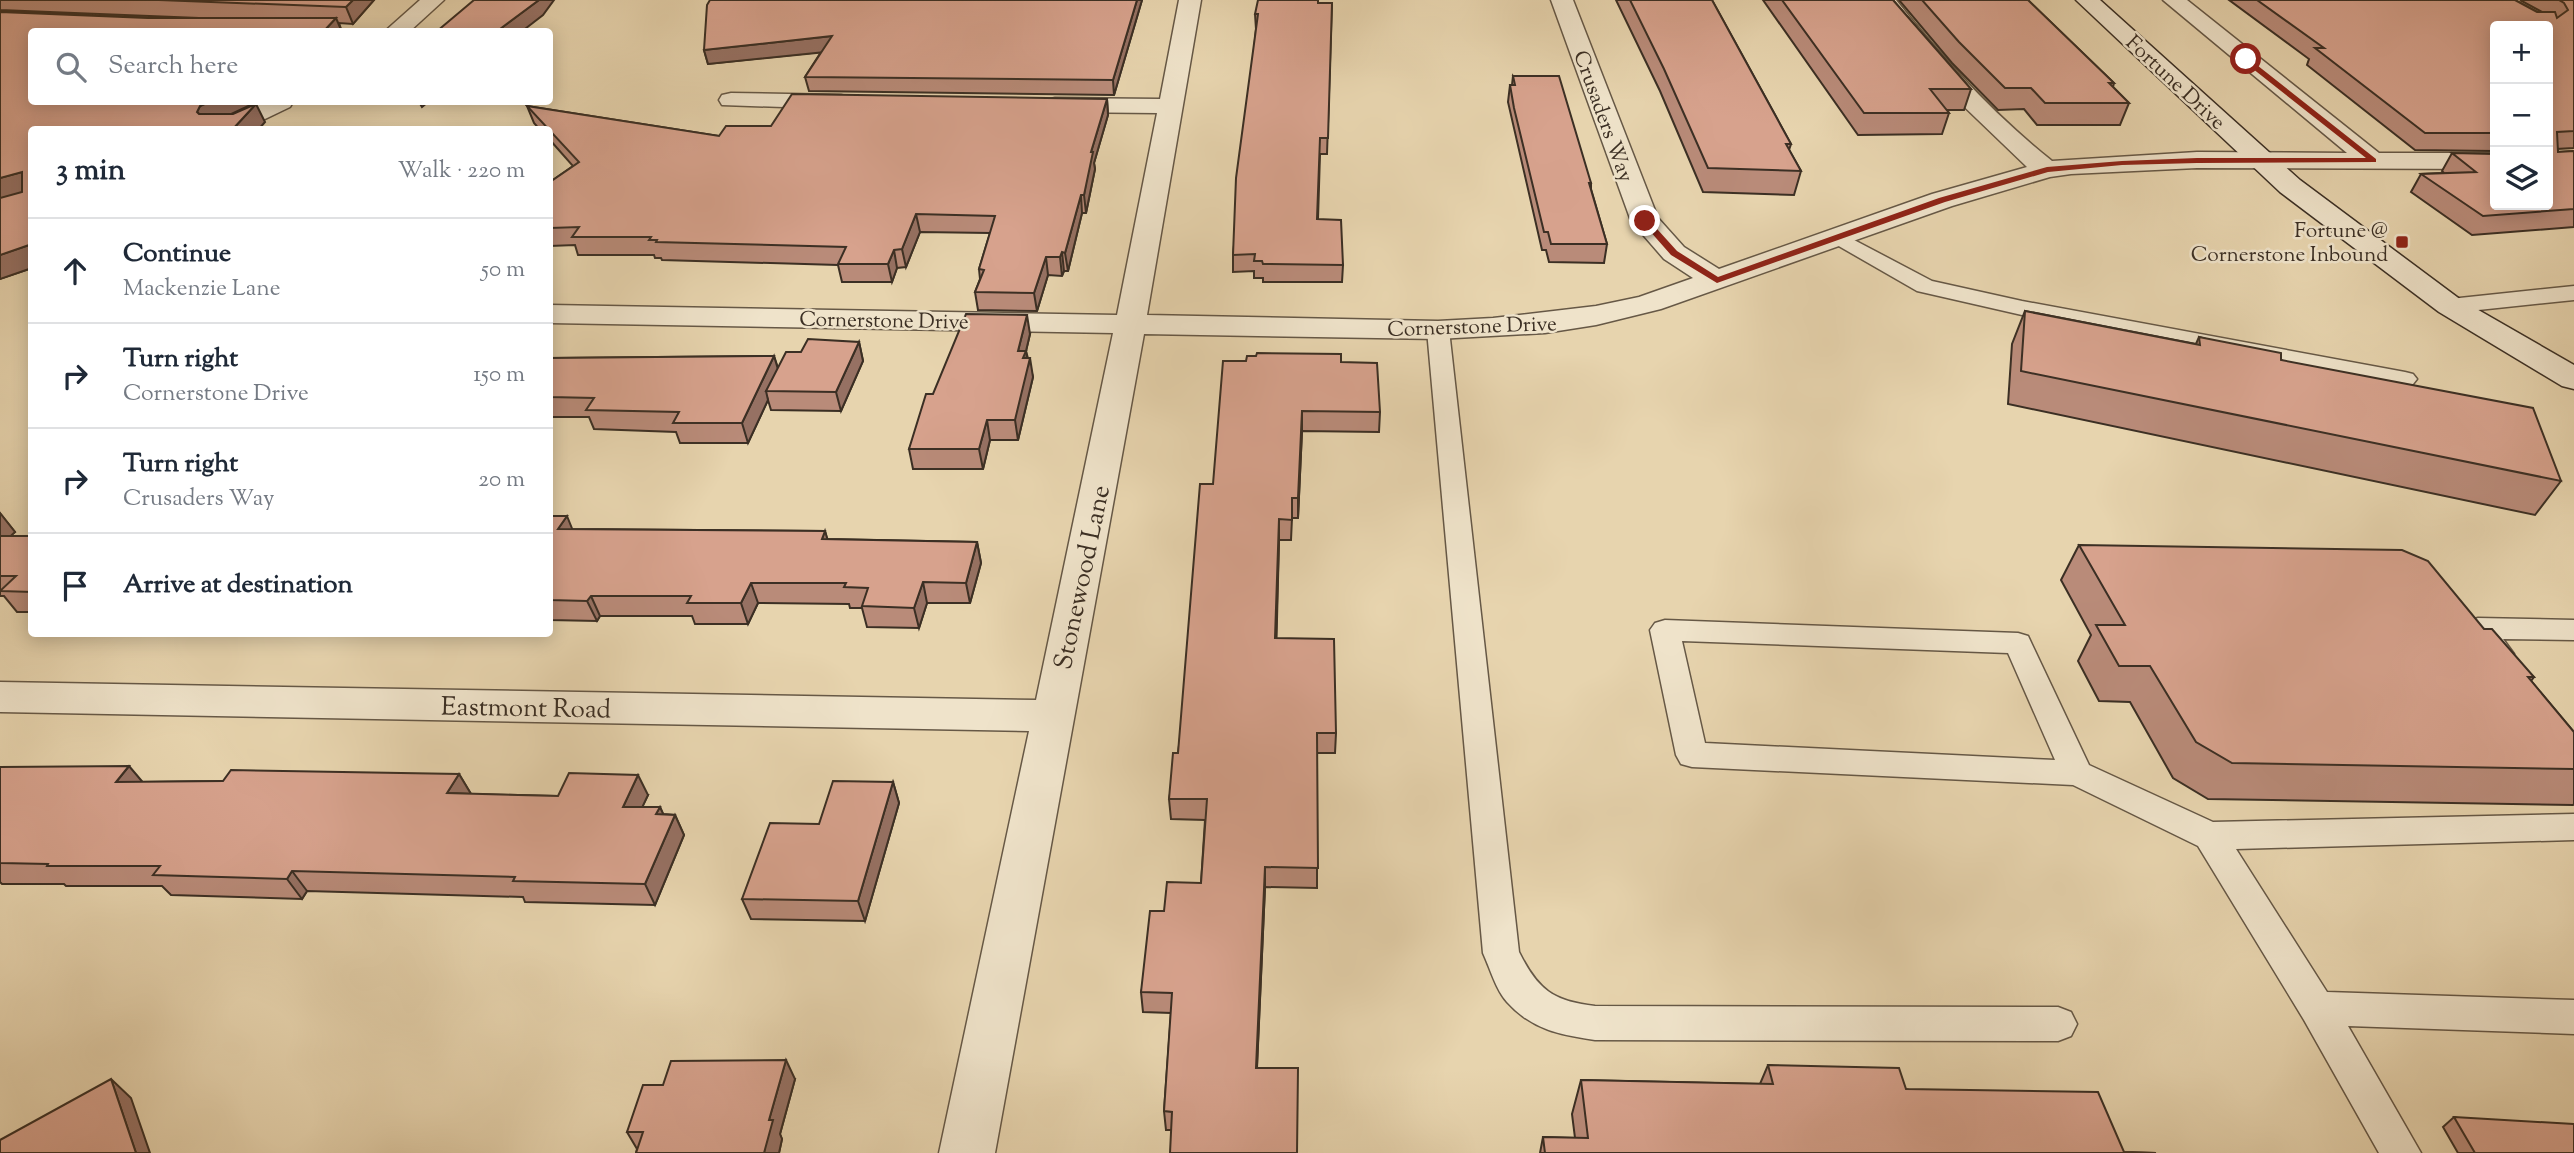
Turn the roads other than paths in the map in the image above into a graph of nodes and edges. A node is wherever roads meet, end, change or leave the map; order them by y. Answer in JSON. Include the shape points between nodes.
{"nodes":[{"id":1,"x":433,"y":0,"type":"edge"},
{"id":2,"x":1190,"y":0,"type":"edge"},
{"id":3,"x":1562,"y":0,"type":"edge"},
{"id":4,"x":1885,"y":0,"type":"edge"},
{"id":5,"x":2087,"y":0,"type":"edge"},
{"id":6,"x":2175,"y":0,"type":"edge"},
{"id":7,"x":400,"y":28,"type":"edge"},
{"id":8,"x":731,"y":100,"type":"dead end"},
{"id":9,"x":869,"y":102,"type":"edge"},
{"id":10,"x":1034,"y":104,"type":"edge"},
{"id":11,"x":275,"y":105,"type":"edge"},
{"id":12,"x":1172,"y":106,"type":"junction"},
{"id":13,"x":230,"y":126,"type":"edge"},
{"id":14,"x":2373,"y":161,"type":"junction"},
{"id":15,"x":2490,"y":161,"type":"edge"},
{"id":16,"x":2262,"y":162,"type":"junction"},
{"id":17,"x":2047,"y":170,"type":"junction"},
{"id":18,"x":1837,"y":237,"type":"junction"},
{"id":19,"x":1717,"y":280,"type":"junction"},
{"id":20,"x":2574,"y":293,"type":"edge"},
{"id":21,"x":2450,"y":306,"type":"junction"},
{"id":22,"x":553,"y":314,"type":"edge"},
{"id":23,"x":1132,"y":325,"type":"junction"},
{"id":24,"x":1438,"y":330,"type":"junction"},
{"id":25,"x":2406,"y":379,"type":"dead end"},
{"id":26,"x":2574,"y":379,"type":"edge"},
{"id":27,"x":2574,"y":630,"type":"edge"},
{"id":28,"x":2513,"y":670,"type":"edge"},
{"id":29,"x":0,"y":697,"type":"edge"},
{"id":30,"x":1052,"y":716,"type":"junction"},
{"id":31,"x":2077,"y":773,"type":"junction"},
{"id":32,"x":2574,"y":827,"type":"edge"},
{"id":33,"x":2210,"y":836,"type":"junction"},
{"id":34,"x":2317,"y":1008,"type":"junction"},
{"id":35,"x":2574,"y":1017,"type":"edge"},
{"id":36,"x":2058,"y":1024,"type":"dead end"},
{"id":37,"x":967,"y":1153,"type":"edge"},
{"id":38,"x":2401,"y":1153,"type":"edge"}],
"edges":[{"from":1,"to":7,"type":"street"},
{"from":2,"to":12,"type":"street","name":"Stonewood Lane"},
{"from":3,"to":19,"type":"street","name":"Crusaders Way","via":[[1645,221],[1674,253]]},
{"from":4,"to":17,"type":"street","via":[[1962,95]]},
{"from":5,"to":16,"type":"street","name":"Fortune Drive"},
{"from":6,"to":14,"type":"street"},
{"from":8,"to":9,"type":"street"},
{"from":10,"to":12,"type":"street"},
{"from":11,"to":13,"type":"street"},
{"from":12,"to":23,"type":"street","name":"Stonewood Lane"},
{"from":14,"to":15,"type":"street","name":"Cornerstone Drive"},
{"from":14,"to":16,"type":"street","name":"Cornerstone Drive"},
{"from":16,"to":17,"type":"street","name":"Cornerstone Drive","via":[[2122,163]]},
{"from":16,"to":21,"type":"street","name":"Fortune Drive"},
{"from":17,"to":18,"type":"street","name":"Cornerstone Drive"},
{"from":18,"to":19,"type":"street","name":"Cornerstone Drive"},
{"from":18,"to":25,"type":"lane","via":[[1926,286]]},
{"from":19,"to":24,"type":"street","name":"Cornerstone Drive","via":[[1601,316],[1523,327]]},
{"from":20,"to":21,"type":"lane"},
{"from":21,"to":26,"type":"street","name":"Fortune Drive"},
{"from":22,"to":23,"type":"street","name":"Cornerstone Drive"},
{"from":23,"to":24,"type":"street","name":"Cornerstone Drive"},
{"from":23,"to":30,"type":"street","name":"Stonewood Lane"},
{"from":24,"to":36,"type":"lane","via":[[1500,953],[1519,990],[1557,1018],[1595,1023]]},
{"from":27,"to":28,"type":"lane","via":[[2477,628]]},
{"from":29,"to":30,"type":"street","name":"Eastmont Road"},
{"from":30,"to":37,"type":"street","name":"Stonewood Lane"},
{"from":31,"to":31,"type":"lane","via":[[2018,643],[1665,630],[1692,755]]},
{"from":31,"to":33,"type":"lane"},
{"from":32,"to":33,"type":"lane"},
{"from":33,"to":34,"type":"lane"},
{"from":34,"to":35,"type":"lane"},
{"from":34,"to":38,"type":"lane"}]}
